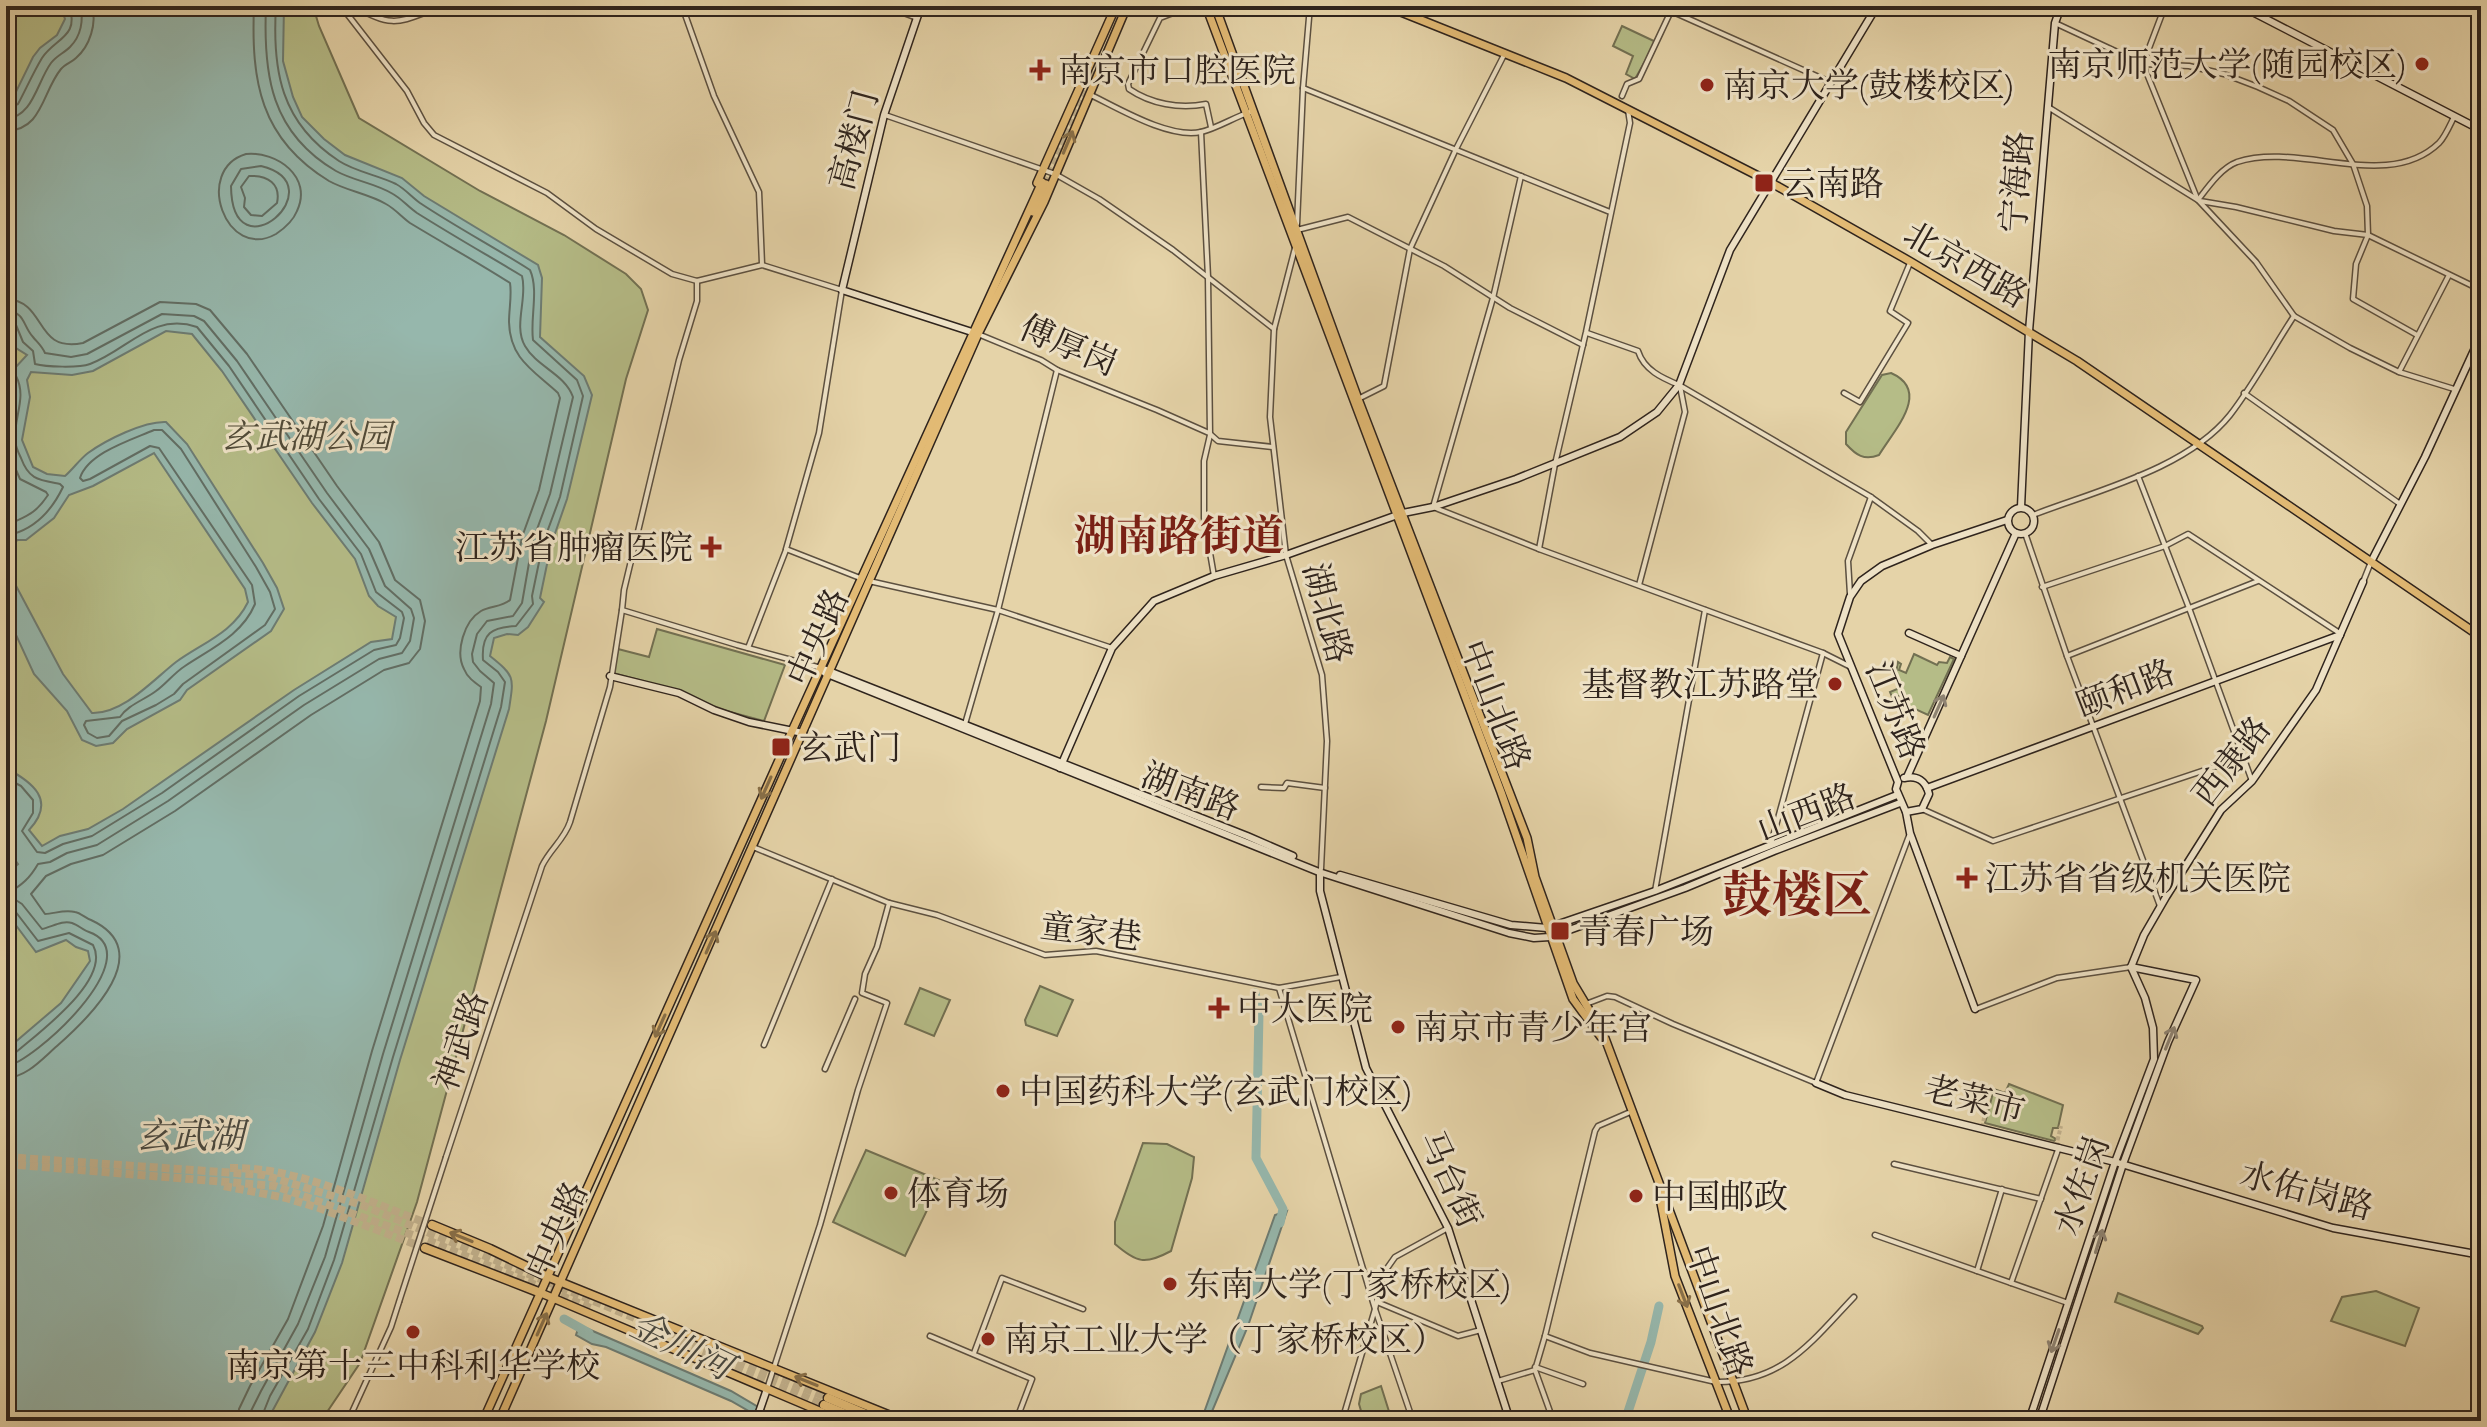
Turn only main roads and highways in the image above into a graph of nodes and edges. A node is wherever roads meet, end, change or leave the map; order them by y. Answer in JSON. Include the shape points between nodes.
{"nodes":[{"id":1,"x":1116,"y":6,"type":"edge"},
{"id":2,"x":1127,"y":6,"type":"edge"},
{"id":3,"x":1206,"y":6,"type":"edge"},
{"id":4,"x":1215,"y":6,"type":"edge"},
{"id":5,"x":1386,"y":6,"type":"edge"},
{"id":6,"x":1250,"y":112,"type":"junction"},
{"id":7,"x":1012,"y":247,"type":"junction"},
{"id":8,"x":975,"y":333,"type":"junction"},
{"id":9,"x":1400,"y":515,"type":"junction"},
{"id":10,"x":2481,"y":637,"type":"edge"},
{"id":11,"x":1551,"y":931,"type":"junction"},
{"id":12,"x":432,"y":1225,"type":"tunnel mouth"},
{"id":13,"x":425,"y":1248,"type":"tunnel mouth"},
{"id":14,"x":525,"y":1265,"type":"junction"},
{"id":15,"x":548,"y":1277,"type":"junction"},
{"id":16,"x":561,"y":1282,"type":"junction"},
{"id":17,"x":518,"y":1284,"type":"junction"},
{"id":18,"x":588,"y":1292,"type":"junction"},
{"id":19,"x":541,"y":1293,"type":"junction"},
{"id":20,"x":554,"y":1299,"type":"junction"},
{"id":21,"x":586,"y":1311,"type":"junction"},
{"id":22,"x":483,"y":1421,"type":"edge"},
{"id":23,"x":499,"y":1421,"type":"edge"},
{"id":24,"x":843,"y":1421,"type":"edge"},
{"id":25,"x":862,"y":1421,"type":"edge"},
{"id":26,"x":882,"y":1421,"type":"edge"},
{"id":27,"x":904,"y":1421,"type":"edge"},
{"id":28,"x":1731,"y":1421,"type":"edge"},
{"id":29,"x":1748,"y":1421,"type":"edge"}],
"edges":[{"from":1,"to":7,"type":"main road","name":"中央路"},
{"from":8,"to":2,"type":"main road","name":"中央路","one_way":true,"via":[[1044,202]]},
{"from":3,"to":6,"type":"main road","name":"中山北路"},
{"from":4,"to":6,"type":"main road","name":"中山北路"},
{"from":5,"to":10,"type":"main road","name":"北京西路","via":[[1566,78],[1770,182],[1911,262],[2029,331]]},
{"from":6,"to":9,"type":"main road","name":"中山北路","via":[[1295,245]]},
{"from":6,"to":9,"type":"main road","name":"中山北路"},
{"from":7,"to":8,"type":"main road","name":"中央路"},
{"from":7,"to":8,"type":"main road","name":"中央路","via":[[1044,183]]},
{"from":8,"to":15,"type":"main road","name":"中央路","one_way":true},
{"from":16,"to":8,"type":"main road","name":"中央路","one_way":true},
{"from":9,"to":11,"type":"main road","name":"中山北路"},
{"from":11,"to":28,"type":"main road","name":"中山北路","one_way":true,"via":[[1573,999],[1600,1035],[1662,1204],[1675,1276]]},
{"from":11,"to":29,"type":"main road","name":"中山北路","via":[[1573,983],[1603,1033]]},
{"from":14,"to":12,"type":"highway","one_way":true},
{"from":13,"to":17,"type":"highway"},
{"from":14,"to":15,"type":"highway"},
{"from":14,"to":17,"type":"highway"},
{"from":15,"to":16,"type":"main road"},
{"from":15,"to":19,"type":"main road","name":"中央路"},
{"from":16,"to":18,"type":"main road"},
{"from":16,"to":20,"type":"main road","name":"中央路"},
{"from":17,"to":19,"type":"highway"},
{"from":18,"to":21,"type":"main road","via":[[581,1304]]},
{"from":27,"to":18,"type":"main road","one_way":true},
{"from":19,"to":20,"type":"main road"},
{"from":19,"to":22,"type":"main road","name":"中央路"},
{"from":20,"to":21,"type":"main road"},
{"from":23,"to":20,"type":"main road","name":"中央路","one_way":true},
{"from":21,"to":24,"type":"main road"},
{"from":25,"to":26,"type":"highway","via":[[826,1402]]}]}
